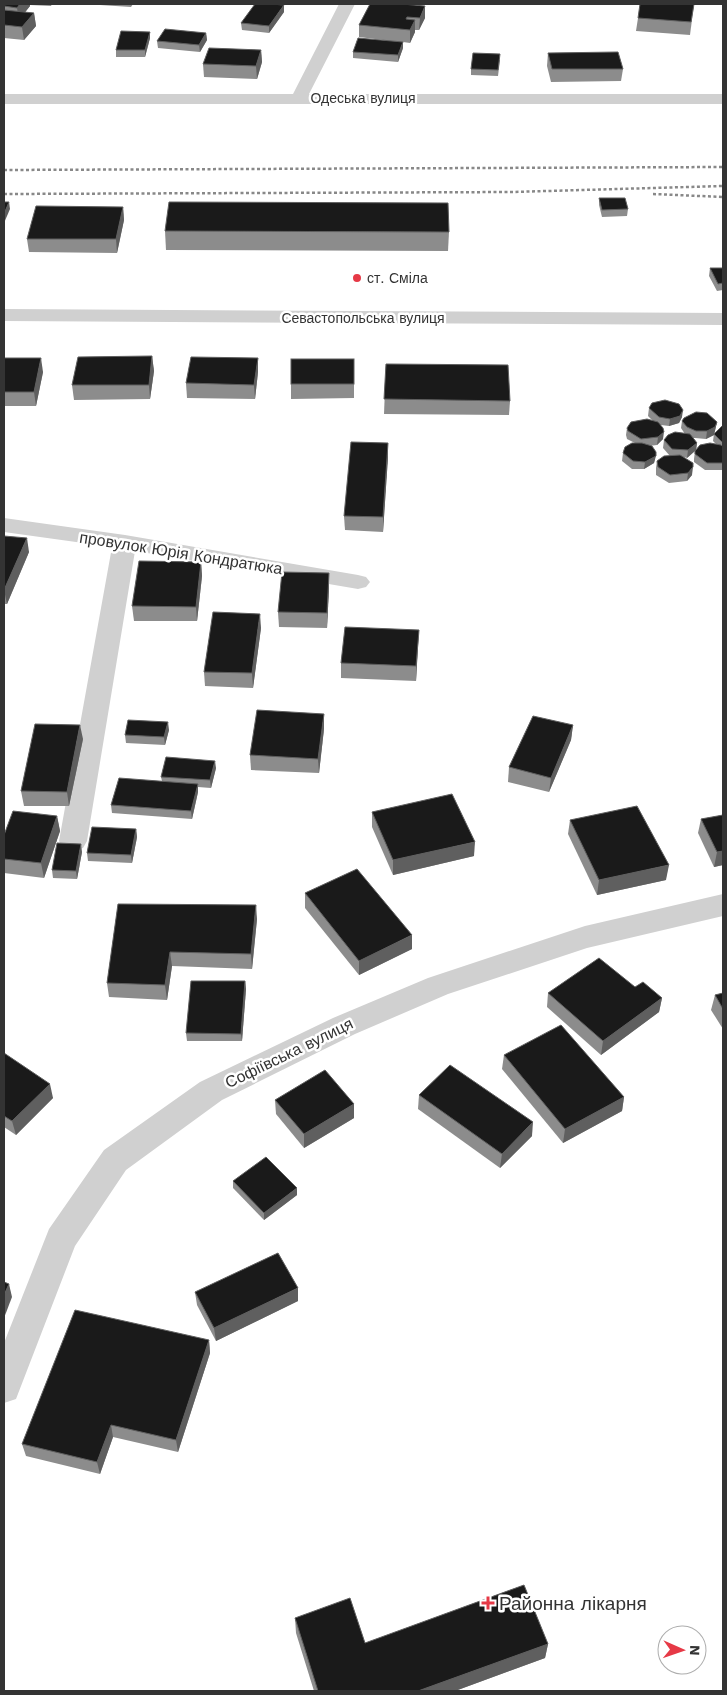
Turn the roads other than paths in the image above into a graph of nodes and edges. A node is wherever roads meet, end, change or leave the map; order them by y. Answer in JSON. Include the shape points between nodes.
{"nodes":[{"id":1,"x":346,"y":4,"type":"edge"},
{"id":2,"x":299,"y":98,"type":"junction"},
{"id":3,"x":4,"y":99,"type":"edge"},
{"id":4,"x":723,"y":99,"type":"edge"},
{"id":5,"x":4,"y":316,"type":"edge"},
{"id":6,"x":723,"y":319,"type":"edge"},
{"id":7,"x":4,"y":525,"type":"edge"},
{"id":8,"x":125,"y":542,"type":"junction"},
{"id":9,"x":358,"y":582,"type":"dead end"},
{"id":10,"x":73,"y":841,"type":"dead end"},
{"id":11,"x":723,"y":905,"type":"edge"},
{"id":12,"x":4,"y":1387,"type":"edge"}],
"edges":[{"from":1,"to":2,"type":"street"},
{"from":2,"to":3,"type":"street","name":"Одеська вулиця"},
{"from":2,"to":4,"type":"street","name":"Одеська вулиця"},
{"from":5,"to":6,"type":"street","name":"Севастопольська вулиця"},
{"from":7,"to":8,"type":"street","name":"провулок Юрія Кондратюка"},
{"from":8,"to":9,"type":"street","name":"провулок Юрія Кондратюка"},
{"from":8,"to":10,"type":"street"},
{"from":11,"to":12,"type":"street","name":"Софіївська вулиця","via":[[585,937],[438,986],[344,1026],[211,1091],[115,1160],[62,1239]]}]}
